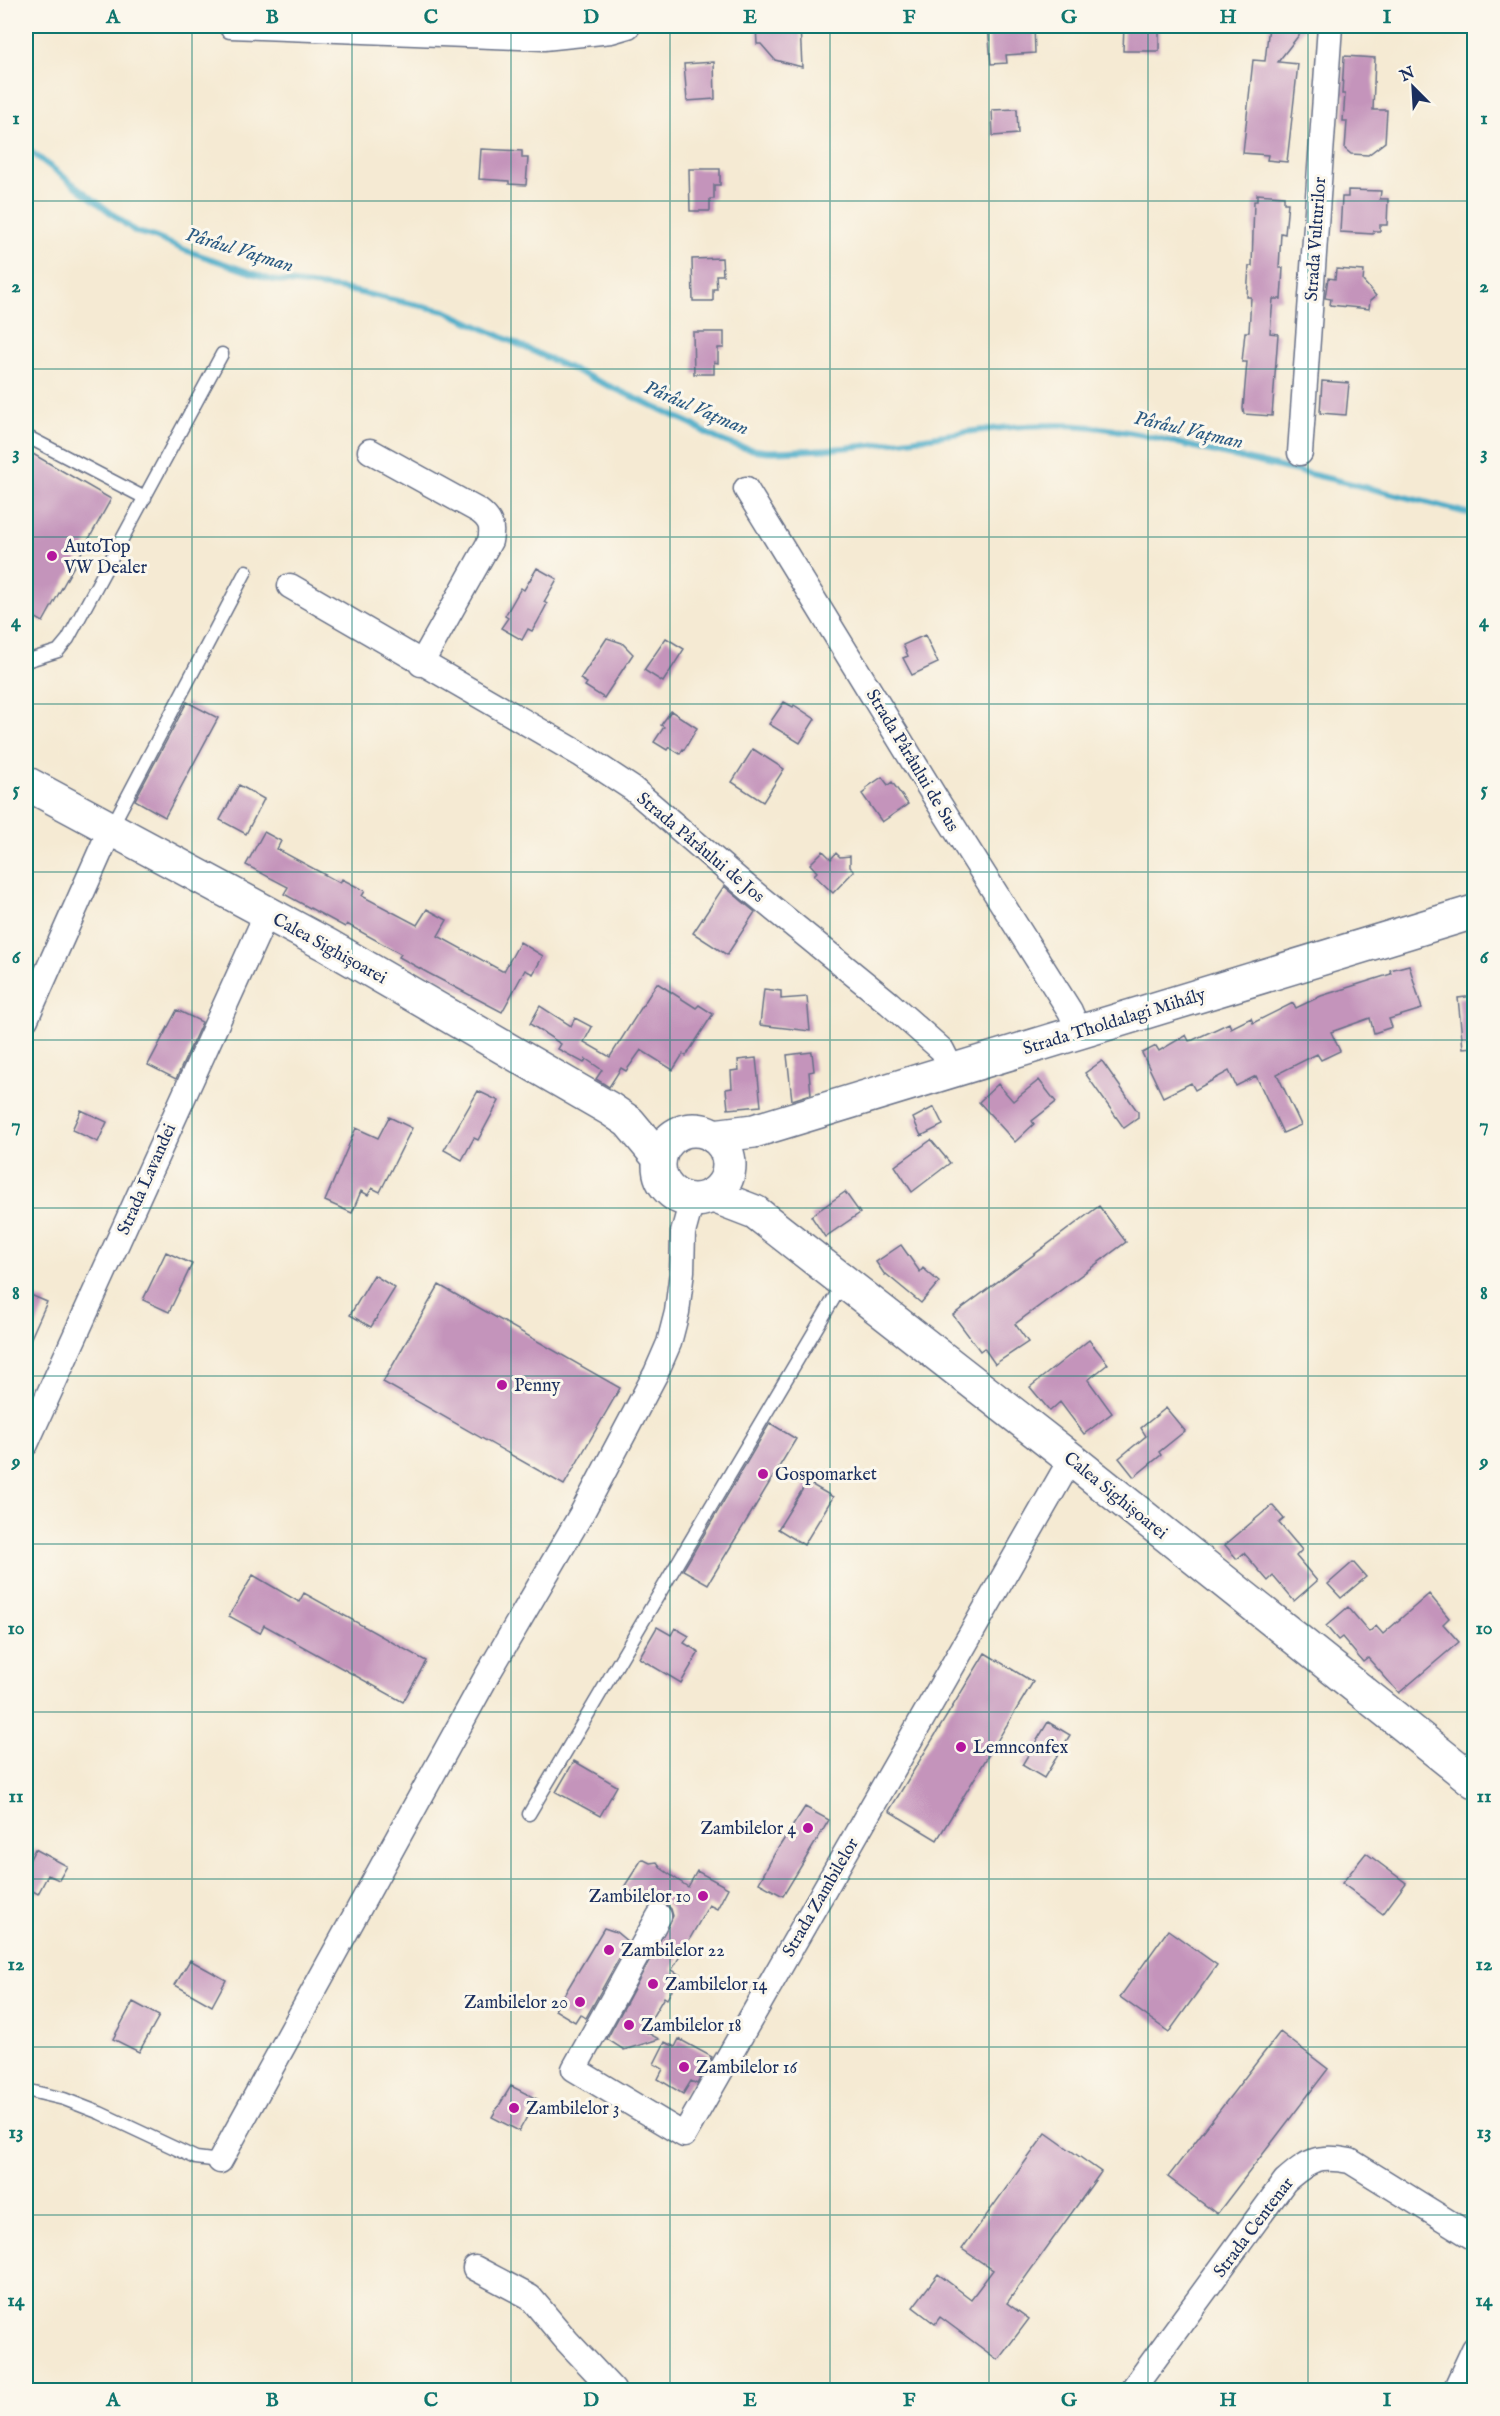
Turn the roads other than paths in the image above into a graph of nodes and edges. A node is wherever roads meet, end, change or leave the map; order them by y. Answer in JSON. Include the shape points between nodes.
{"nodes":[{"id":1,"x":231,"y":26,"type":"edge"},
{"id":2,"x":628,"y":26,"type":"edge"},
{"id":3,"x":1330,"y":26,"type":"edge"},
{"id":4,"x":222,"y":354,"type":"dead end"},
{"id":5,"x":26,"y":436,"type":"edge"},
{"id":6,"x":370,"y":452,"type":"dead end"},
{"id":7,"x":1300,"y":453,"type":"dead end"},
{"id":8,"x":746,"y":489,"type":"dead end"},
{"id":9,"x":145,"y":498,"type":"junction"},
{"id":10,"x":246,"y":571,"type":"dead end"},
{"id":11,"x":290,"y":586,"type":"dead end"},
{"id":12,"x":26,"y":661,"type":"edge"},
{"id":13,"x":421,"y":664,"type":"junction"},
{"id":14,"x":26,"y":783,"type":"edge"},
{"id":15,"x":110,"y":830,"type":"junction"},
{"id":16,"x":1474,"y":912,"type":"edge"},
{"id":17,"x":267,"y":913,"type":"junction"},
{"id":18,"x":26,"y":1019,"type":"edge"},
{"id":19,"x":1079,"y":1032,"type":"junction"},
{"id":20,"x":952,"y":1070,"type":"junction"},
{"id":21,"x":667,"y":1146,"type":"junction"},
{"id":22,"x":708,"y":1175,"type":"junction"},
{"id":23,"x":844,"y":1282,"type":"junction"},
{"id":24,"x":26,"y":1444,"type":"edge"},
{"id":25,"x":1071,"y":1459,"type":"junction"},
{"id":26,"x":1474,"y":1781,"type":"edge"},
{"id":27,"x":529,"y":1814,"type":"dead end"},
{"id":28,"x":659,"y":1916,"type":"dead end"},
{"id":29,"x":26,"y":2090,"type":"edge"},
{"id":30,"x":219,"y":2161,"type":"joint"},
{"id":31,"x":1474,"y":2238,"type":"edge"},
{"id":32,"x":475,"y":2268,"type":"dead end"},
{"id":33,"x":1474,"y":2349,"type":"edge"},
{"id":34,"x":613,"y":2391,"type":"edge"},
{"id":35,"x":1132,"y":2391,"type":"edge"},
{"id":36,"x":1455,"y":2391,"type":"edge"}],
"edges":[{"from":1,"to":2,"type":"street","via":[[544,38]]},
{"from":3,"to":7,"type":"street","name":"Strada Vulturilor"},
{"from":4,"to":9,"type":"lane"},
{"from":5,"to":9,"type":"lane"},
{"from":6,"to":13,"type":"street","via":[[480,511],[493,530]]},
{"from":8,"to":19,"type":"street","name":"Strada Pârâului de Sus","via":[[1070,1011]]},
{"from":9,"to":12,"type":"lane","via":[[69,639],[58,651]]},
{"from":10,"to":15,"type":"lane"},
{"from":11,"to":13,"type":"street","name":"Strada Pârâului de Jos"},
{"from":13,"to":20,"type":"street","name":"Strada Pârâului de Jos","via":[[580,754],[633,789],[889,1003],[942,1050]]},
{"from":14,"to":15,"type":"main road","name":"Calea Sighișoarei"},
{"from":15,"to":17,"type":"main road","name":"Calea Sighișoarei"},
{"from":15,"to":18,"type":"street"},
{"from":16,"to":19,"type":"main road","name":"Strada Tholdalagi Mihály"},
{"from":17,"to":21,"type":"main road","name":"Calea Sighișoarei","via":[[457,1019]]},
{"from":17,"to":24,"type":"street","name":"Strada Lavandei"},
{"from":19,"to":20,"type":"main road","name":"Strada Tholdalagi Mihály"},
{"from":20,"to":22,"type":"main road","name":"Strada Tholdalagi Mihály","via":[[754,1131]]},
{"from":21,"to":22,"type":"main road","via":[[661,1178]]},
{"from":21,"to":22,"type":"main road","name":"Calea Sighișoarei","via":[[688,1130],[701,1130]]},
{"from":22,"to":23,"type":"main road","name":"Calea Sighișoarei"},
{"from":22,"to":30,"type":"street","via":[[683,1233],[677,1312],[669,1343],[638,1409]]},
{"from":23,"to":25,"type":"main road","name":"Calea Sighișoarei"},
{"from":23,"to":27,"type":"lane"},
{"from":25,"to":26,"type":"main road","name":"Calea Sighișoarei"},
{"from":25,"to":28,"type":"street","name":"Strada Zambilelor","via":[[684,2134],[574,2069]]},
{"from":29,"to":30,"type":"lane","via":[[91,2109],[196,2158]]},
{"from":31,"to":35,"type":"street","name":"Strada Centenar","via":[[1350,2161],[1328,2157],[1304,2165],[1285,2181]]},
{"from":32,"to":34,"type":"street","via":[[530,2297]]},
{"from":33,"to":36,"type":"street"}]}
